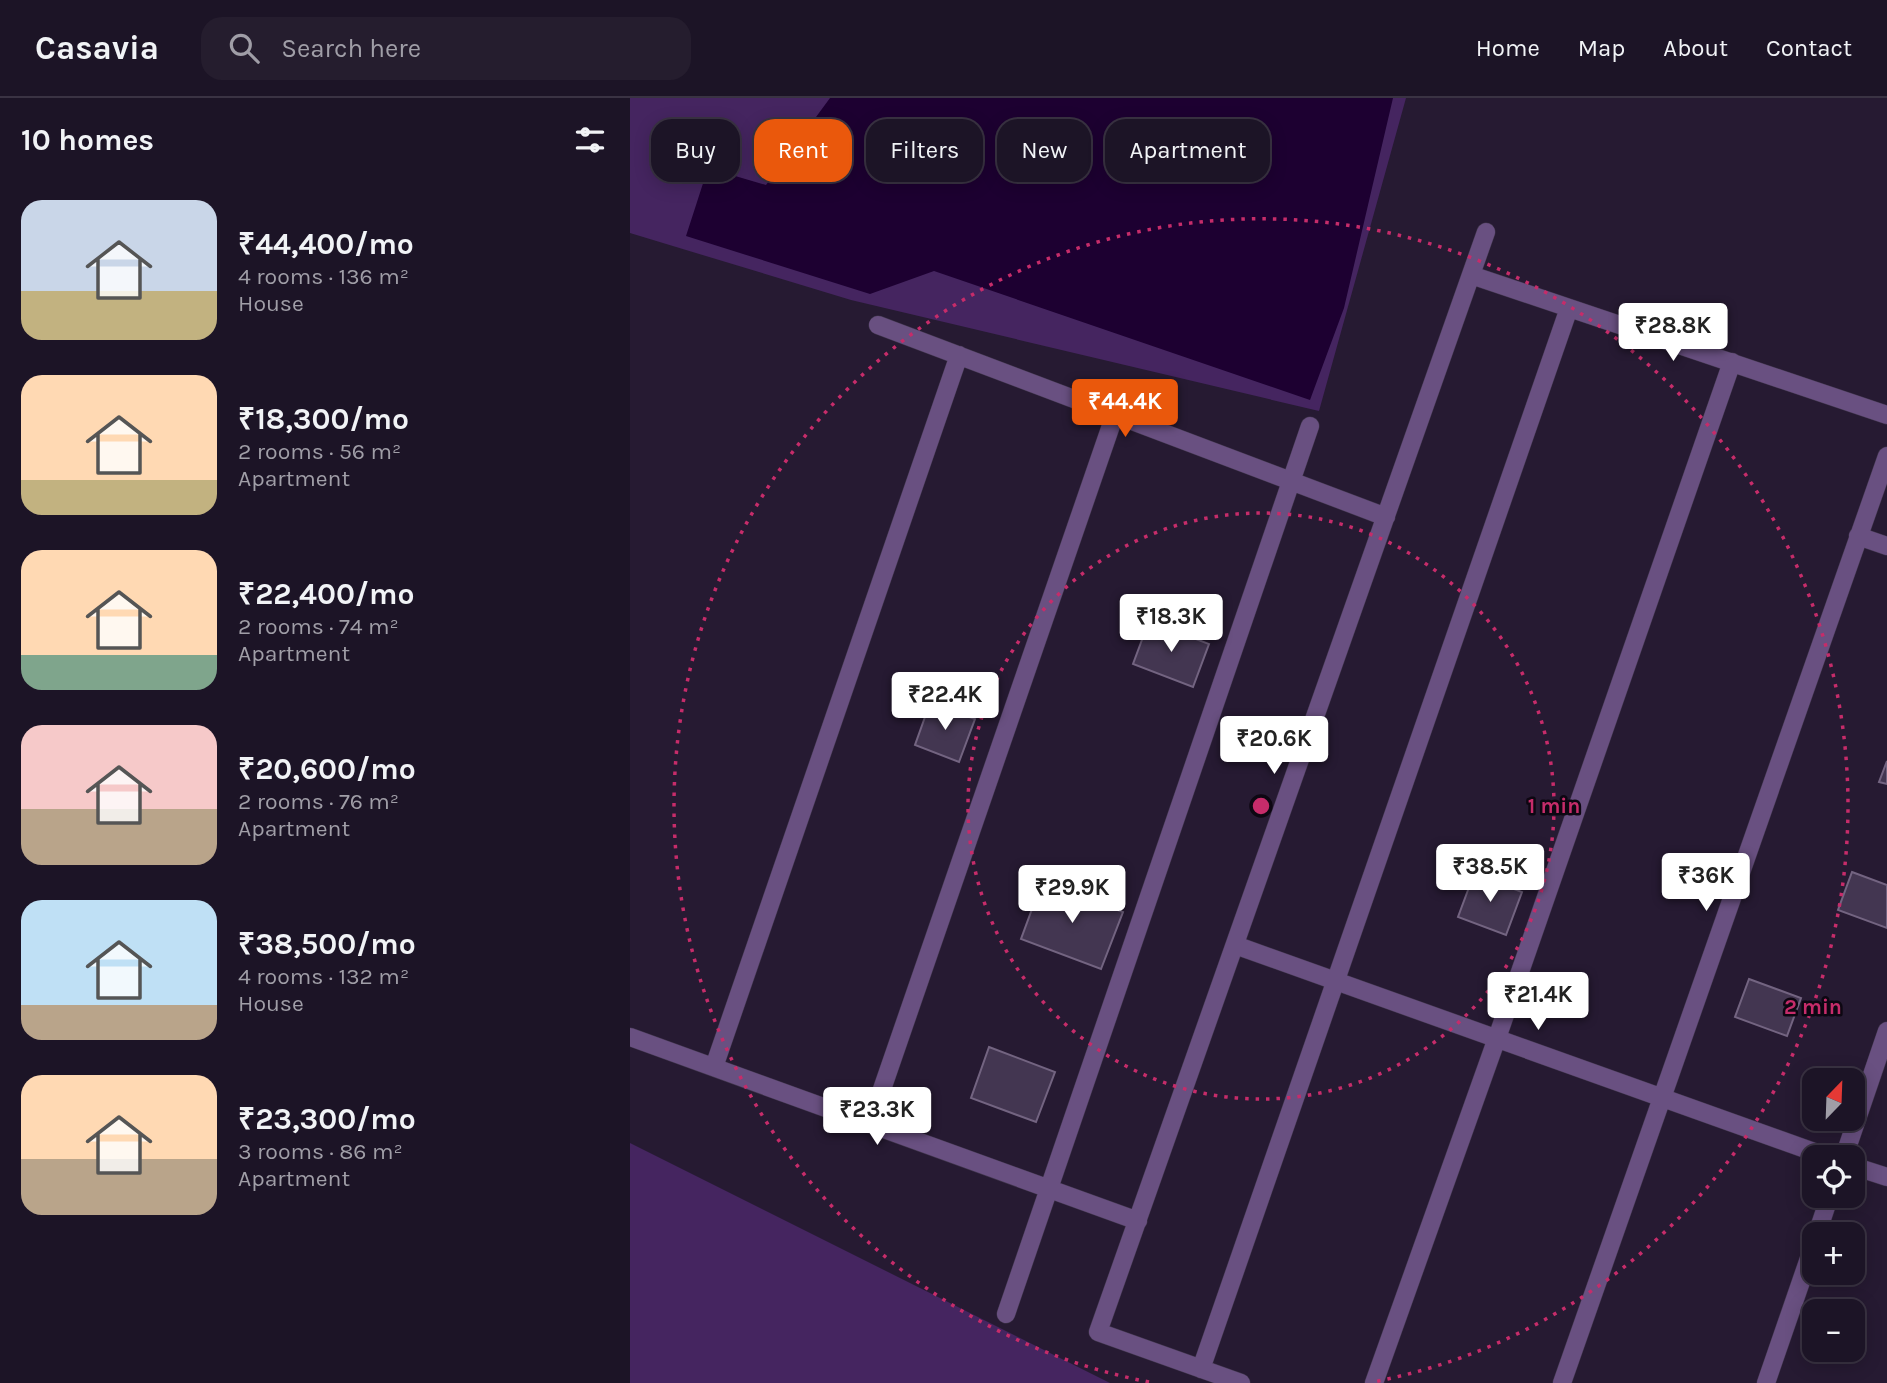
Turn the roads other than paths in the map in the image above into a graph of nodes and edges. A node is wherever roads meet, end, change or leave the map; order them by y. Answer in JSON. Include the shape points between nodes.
{"nodes":[{"id":1,"x":1486,"y":232,"type":"dead end"},
{"id":2,"x":1471,"y":275,"type":"junction"},
{"id":3,"x":1569,"y":308,"type":"junction"},
{"id":4,"x":878,"y":325,"type":"dead end"},
{"id":5,"x":959,"y":355,"type":"junction"},
{"id":6,"x":1732,"y":362,"type":"junction"},
{"id":7,"x":1115,"y":414,"type":"junction"},
{"id":8,"x":1887,"y":415,"type":"edge"},
{"id":9,"x":1310,"y":426,"type":"dead end"},
{"id":10,"x":1887,"y":456,"type":"edge"},
{"id":11,"x":1291,"y":481,"type":"junction"},
{"id":12,"x":1386,"y":517,"type":"junction"},
{"id":13,"x":1858,"y":536,"type":"junction"},
{"id":14,"x":1887,"y":546,"type":"edge"},
{"id":15,"x":1235,"y":945,"type":"junction"},
{"id":16,"x":1337,"y":981,"type":"junction"},
{"id":17,"x":1887,"y":1031,"type":"edge"},
{"id":18,"x":630,"y":1037,"type":"edge"},
{"id":19,"x":1497,"y":1038,"type":"junction"},
{"id":20,"x":714,"y":1067,"type":"junction"},
{"id":21,"x":1663,"y":1096,"type":"junction"},
{"id":22,"x":870,"y":1124,"type":"junction"},
{"id":23,"x":1848,"y":1145,"type":"edge"},
{"id":24,"x":1802,"y":1147,"type":"edge"},
{"id":25,"x":1865,"y":1170,"type":"edge"},
{"id":26,"x":1887,"y":1177,"type":"edge"},
{"id":27,"x":1049,"y":1189,"type":"junction"},
{"id":28,"x":1138,"y":1221,"type":"junction"},
{"id":29,"x":1802,"y":1279,"type":"edge"},
{"id":30,"x":1006,"y":1314,"type":"dead end"},
{"id":31,"x":1201,"y":1369,"type":"junction"},
{"id":32,"x":1241,"y":1383,"type":"edge"},
{"id":33,"x":1374,"y":1383,"type":"edge"},
{"id":34,"x":1562,"y":1383,"type":"edge"},
{"id":35,"x":1766,"y":1383,"type":"edge"}],
"edges":[{"from":1,"to":2,"type":"street"},
{"from":2,"to":3,"type":"street"},
{"from":2,"to":12,"type":"street"},
{"from":3,"to":6,"type":"street"},
{"from":3,"to":16,"type":"street"},
{"from":4,"to":5,"type":"street"},
{"from":5,"to":7,"type":"street"},
{"from":5,"to":20,"type":"street"},
{"from":6,"to":8,"type":"street"},
{"from":6,"to":19,"type":"street"},
{"from":7,"to":11,"type":"street"},
{"from":7,"to":22,"type":"street"},
{"from":9,"to":11,"type":"street"},
{"from":10,"to":13,"type":"street"},
{"from":11,"to":12,"type":"street"},
{"from":11,"to":27,"type":"street"},
{"from":12,"to":15,"type":"street"},
{"from":13,"to":14,"type":"street"},
{"from":13,"to":21,"type":"street"},
{"from":15,"to":16,"type":"street"},
{"from":15,"to":28,"type":"street"},
{"from":16,"to":19,"type":"street"},
{"from":16,"to":31,"type":"street"},
{"from":17,"to":23,"type":"street"},
{"from":18,"to":20,"type":"street"},
{"from":19,"to":21,"type":"street"},
{"from":19,"to":33,"type":"street"},
{"from":20,"to":22,"type":"street"},
{"from":21,"to":24,"type":"street"},
{"from":21,"to":34,"type":"street"},
{"from":22,"to":27,"type":"street"},
{"from":25,"to":26,"type":"street"},
{"from":27,"to":28,"type":"street"},
{"from":27,"to":30,"type":"street"},
{"from":28,"to":31,"type":"street","via":[[1098,1332]]},
{"from":29,"to":35,"type":"street"},
{"from":31,"to":32,"type":"street"}]}
